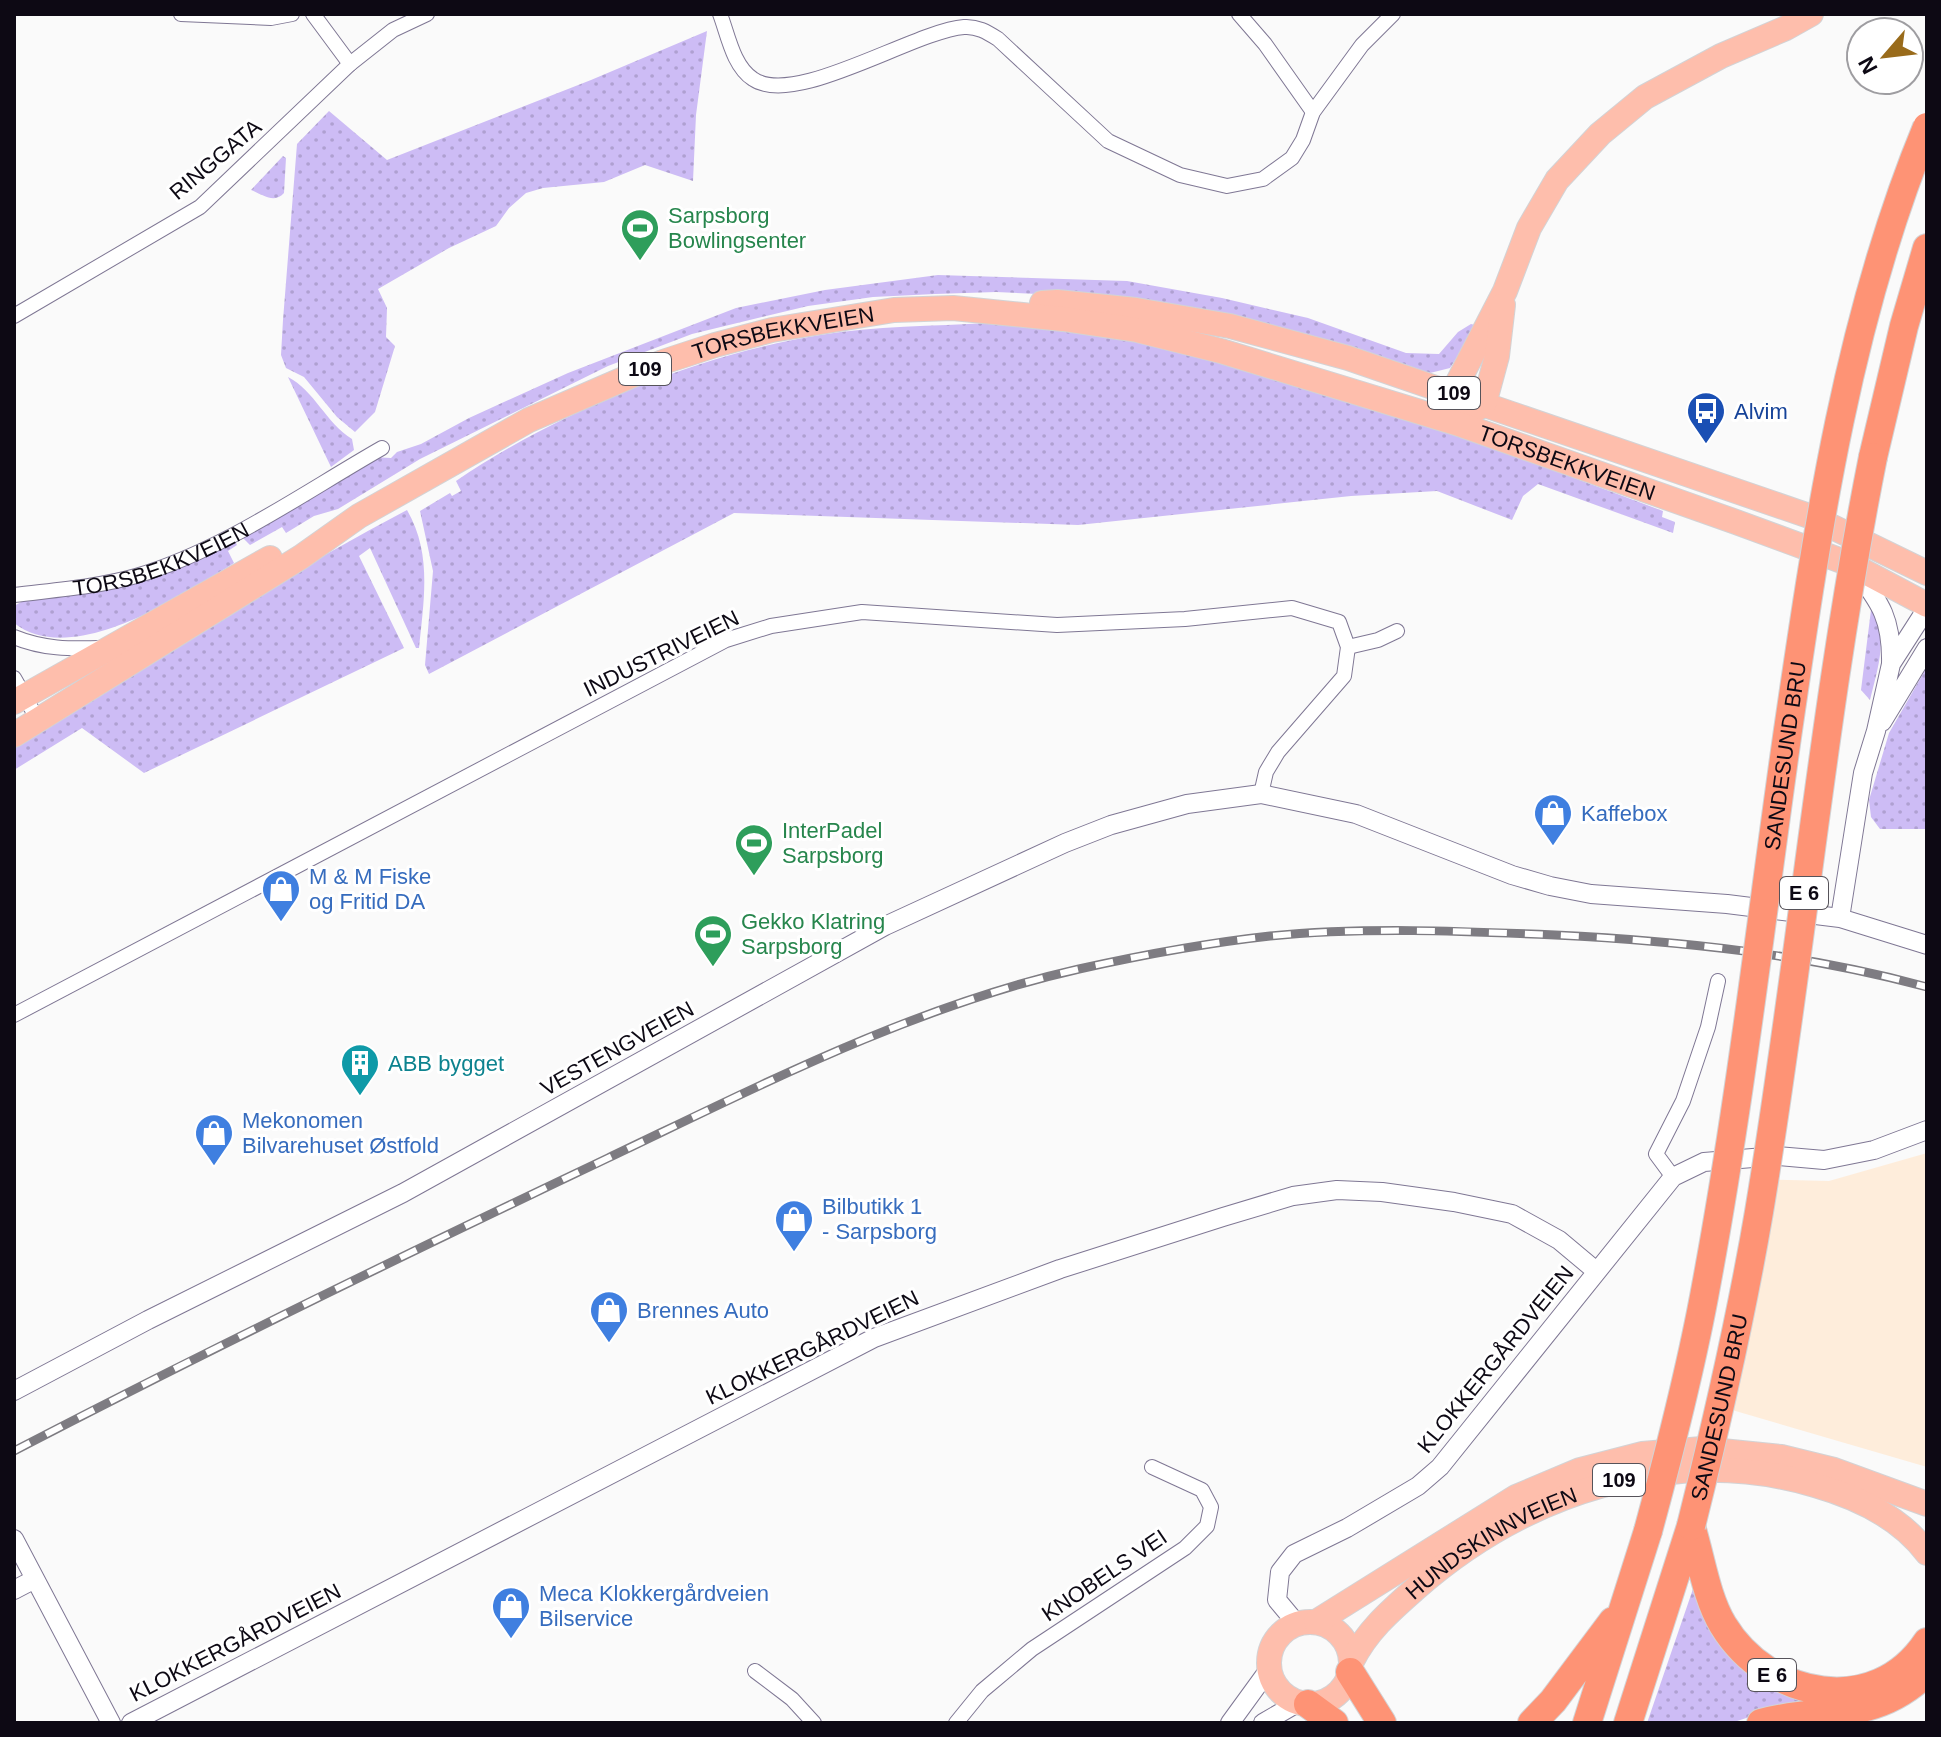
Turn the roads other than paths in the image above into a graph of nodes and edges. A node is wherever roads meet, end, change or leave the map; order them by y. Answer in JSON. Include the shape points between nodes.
{"nodes":[{"id":1,"x":181,"y":14,"type":"edge"},
{"id":2,"x":292,"y":14,"type":"edge"},
{"id":3,"x":313,"y":14,"type":"edge"},
{"id":4,"x":427,"y":14,"type":"edge"},
{"id":5,"x":720,"y":14,"type":"edge"},
{"id":6,"x":1239,"y":14,"type":"edge"},
{"id":7,"x":1393,"y":14,"type":"edge"},
{"id":8,"x":1811,"y":14,"type":"edge"},
{"id":9,"x":350,"y":64,"type":"junction"},
{"id":10,"x":1313,"y":112,"type":"junction"},
{"id":11,"x":1927,"y":127,"type":"edge"},
{"id":12,"x":1927,"y":248,"type":"edge"},
{"id":13,"x":1505,"y":291,"type":"junction"},
{"id":14,"x":959,"y":309,"type":"junction"},
{"id":15,"x":14,"y":316,"type":"edge"},
{"id":16,"x":1455,"y":394,"type":"junction"},
{"id":17,"x":1484,"y":404,"type":"junction"},
{"id":18,"x":1456,"y":423,"type":"junction"},
{"id":19,"x":382,"y":448,"type":"dead end"},
{"id":20,"x":359,"y":516,"type":"junction"},
{"id":21,"x":1850,"y":564,"type":"junction"},
{"id":22,"x":1927,"y":573,"type":"edge"},
{"id":23,"x":14,"y":595,"type":"edge"},
{"id":24,"x":1927,"y":606,"type":"edge"},
{"id":25,"x":1397,"y":631,"type":"dead end"},
{"id":26,"x":14,"y":637,"type":"edge"},
{"id":27,"x":1348,"y":647,"type":"junction"},
{"id":28,"x":113,"y":648,"type":"junction"},
{"id":29,"x":1927,"y":648,"type":"edge"},
{"id":30,"x":1891,"y":664,"type":"junction"},
{"id":31,"x":17,"y":692,"type":"edge"},
{"id":32,"x":38,"y":720,"type":"junction"},
{"id":33,"x":1876,"y":731,"type":"junction"},
{"id":34,"x":14,"y":735,"type":"edge"},
{"id":35,"x":1261,"y":794,"type":"junction"},
{"id":36,"x":1840,"y":918,"type":"junction"},
{"id":37,"x":1927,"y":945,"type":"edge"},
{"id":38,"x":1718,"y":981,"type":"dead end"},
{"id":39,"x":14,"y":1015,"type":"edge"},
{"id":40,"x":1927,"y":1130,"type":"edge"},
{"id":41,"x":1673,"y":1177,"type":"junction"},
{"id":42,"x":1596,"y":1271,"type":"junction"},
{"id":43,"x":14,"y":1391,"type":"edge"},
{"id":44,"x":1152,"y":1467,"type":"dead end"},
{"id":45,"x":1927,"y":1504,"type":"edge"},
{"id":46,"x":1691,"y":1526,"type":"junction"},
{"id":47,"x":14,"y":1539,"type":"edge"},
{"id":48,"x":1927,"y":1553,"type":"edge"},
{"id":49,"x":35,"y":1579,"type":"junction"},
{"id":50,"x":14,"y":1590,"type":"edge"},
{"id":51,"x":1628,"y":1601,"type":"junction"},
{"id":52,"x":1306,"y":1623,"type":"junction"},
{"id":53,"x":1927,"y":1642,"type":"edge"},
{"id":54,"x":1351,"y":1667,"type":"junction"},
{"id":55,"x":1270,"y":1668,"type":"junction"},
{"id":56,"x":755,"y":1671,"type":"dead end"},
{"id":57,"x":1927,"y":1672,"type":"edge"},
{"id":58,"x":1303,"y":1703,"type":"junction"},
{"id":59,"x":111,"y":1723,"type":"edge"},
{"id":60,"x":131,"y":1723,"type":"edge"},
{"id":61,"x":814,"y":1723,"type":"edge"},
{"id":62,"x":956,"y":1723,"type":"edge"},
{"id":63,"x":1230,"y":1723,"type":"edge"},
{"id":64,"x":1263,"y":1723,"type":"edge"},
{"id":65,"x":1334,"y":1723,"type":"edge"},
{"id":66,"x":1382,"y":1723,"type":"edge"},
{"id":67,"x":1532,"y":1723,"type":"edge"},
{"id":68,"x":1587,"y":1723,"type":"edge"},
{"id":69,"x":1628,"y":1723,"type":"edge"},
{"id":70,"x":1761,"y":1723,"type":"edge"}],
"edges":[{"from":1,"to":2,"type":"street"},
{"from":3,"to":9,"type":"street"},
{"from":4,"to":9,"type":"street","name":"RINGGATA","via":[[393,30]]},
{"from":5,"to":10,"type":"street","via":[[739,65],[753,80],[772,86],[822,79],[964,27],[981,29],[1108,141],[1180,175],[1227,186],[1263,179],[1292,158]]},
{"from":6,"to":10,"type":"street"},
{"from":7,"to":10,"type":"street","via":[[1362,45]]},
{"from":8,"to":13,"type":"main road","number":"109","via":[[1645,97],[1600,134],[1557,180],[1529,228]]},
{"from":9,"to":15,"type":"street","name":"RINGGATA","via":[[200,207]]},
{"from":11,"to":51,"type":"highway","name":"SANDESUND BRU","number":"E 6","bridge":true,"via":[[1877,275],[1835,445],[1804,616],[1718,1216],[1688,1372]]},
{"from":12,"to":46,"type":"highway","name":"SANDESUND BRU","number":"E 6","bridge":true,"via":[[1887,393],[1859,531],[1759,1209],[1730,1366]]},
{"from":13,"to":16,"type":"main road","number":"109"},
{"from":13,"to":17,"type":"main road","number":"109","via":[[1497,356]]},
{"from":14,"to":16,"type":"main road","name":"TORSBEKKVEIEN","number":"109","via":[[1057,302],[1136,310],[1323,350]]},
{"from":14,"to":18,"type":"main road","name":"TORSBEKKVEIEN","number":"109","via":[[1137,330]]},
{"from":14,"to":20,"type":"main road","name":"TORSBEKKVEIEN","number":"109","via":[[894,310],[772,330],[663,362],[529,420]]},
{"from":16,"to":17,"type":"main road","name":"TORSBEKKVEIEN","number":"109"},
{"from":16,"to":18,"type":"main road","number":"109"},
{"from":17,"to":18,"type":"main road","number":"109"},
{"from":17,"to":22,"type":"main road","name":"TORSBEKKVEIEN","number":"109","via":[[1812,517]]},
{"from":18,"to":21,"type":"main road","name":"TORSBEKKVEIEN","number":"109"},
{"from":19,"to":23,"type":"street","name":"TORSBEKKVEIEN","via":[[165,566],[121,579]]},
{"from":20,"to":28,"type":"main road","name":"TORSBEKKVEIEN","number":"109","via":[[296,543]]},
{"from":20,"to":32,"type":"main road","name":"TORSBEKKVEIEN","number":"109"},
{"from":21,"to":24,"type":"main road","name":"TORSBEKKVEIEN","number":"109"},
{"from":21,"to":30,"type":"street","via":[[1888,619]]},
{"from":24,"to":30,"type":"street"},
{"from":25,"to":27,"type":"street"},
{"from":26,"to":28,"type":"street","name":"TORSBEKKVEIEN","via":[[66,650]]},
{"from":27,"to":35,"type":"street","via":[[1344,676],[1278,752]]},
{"from":27,"to":39,"type":"street","name":"INDUSTRIVEIEN","via":[[1339,622],[1292,608],[1057,625],[862,612],[771,626],[726,640]]},
{"from":28,"to":31,"type":"main road","name":"TORSBEKKVEIEN","number":"109"},
{"from":29,"to":33,"type":"street"},
{"from":30,"to":33,"type":"street"},
{"from":31,"to":32,"type":"street","name":"TORSBEKKVEIEN"},
{"from":32,"to":34,"type":"main road","name":"TORSBEKKVEIEN","number":"109"},
{"from":33,"to":36,"type":"street","via":[[1863,773]]},
{"from":35,"to":36,"type":"street","name":"VESTENGVEIEN","via":[[1356,814],[1550,886]]},
{"from":35,"to":43,"type":"street","name":"VESTENGVEIEN","via":[[1187,804],[1111,825],[926,906],[403,1193]]},
{"from":36,"to":37,"type":"street","name":"VESTENGVEIEN"},
{"from":38,"to":41,"type":"street","via":[[1683,1101],[1656,1154]]},
{"from":40,"to":41,"type":"street","name":"KLOKKERGÅRDVEIEN","via":[[1874,1150],[1824,1160],[1777,1156],[1704,1162]]},
{"from":41,"to":42,"type":"street","name":"KLOKKERGÅRDVEIEN"},
{"from":42,"to":52,"type":"street","name":"KLOKKERGÅRDVEIEN","via":[[1440,1467],[1418,1486],[1294,1554],[1280,1572],[1277,1600]]},
{"from":42,"to":60,"type":"street","name":"KLOKKERGÅRDVEIEN","via":[[1559,1240],[1512,1214],[1454,1202],[1337,1190],[1293,1196],[1223,1217],[1046,1274],[874,1338]]},
{"from":44,"to":62,"type":"street","name":"KNOBELS VEI","via":[[1202,1490],[1211,1507],[1207,1526],[1173,1557],[1032,1649],[982,1691]]},
{"from":45,"to":52,"type":"main road","name":"HUNDSKINNVEIEN","number":"109","via":[[1781,1457],[1702,1449],[1642,1454],[1580,1470],[1516,1497]]},
{"from":46,"to":53,"type":"highway","number":"E 6","via":[[1721,1622],[1750,1659],[1788,1683],[1824,1691],[1861,1687],[1893,1674]]},
{"from":46,"to":69,"type":"highway","number":"E 6"},
{"from":47,"to":49,"type":"street"},
{"from":48,"to":54,"type":"main road","name":"HUNDSKINNVEIEN","number":"109","via":[[1886,1516],[1808,1483],[1728,1469],[1644,1475],[1555,1501],[1471,1546],[1369,1632]]},
{"from":49,"to":50,"type":"street"},
{"from":49,"to":59,"type":"street"},
{"from":51,"to":67,"type":"highway","number":"E 6"},
{"from":51,"to":68,"type":"highway","number":"E 6"},
{"from":52,"to":54,"type":"main road","via":[[1341,1635]]},
{"from":52,"to":55,"type":"main road","number":"109","via":[[1275,1641]]},
{"from":54,"to":58,"type":"main road","number":"109","via":[[1335,1696]]},
{"from":54,"to":66,"type":"highway"},
{"from":55,"to":58,"type":"main road","via":[[1282,1692]]},
{"from":55,"to":63,"type":"street"},
{"from":56,"to":61,"type":"street"},
{"from":57,"to":70,"type":"highway","number":"E 6","via":[[1874,1706]]},
{"from":58,"to":64,"type":"street"},
{"from":58,"to":65,"type":"highway"}]}
